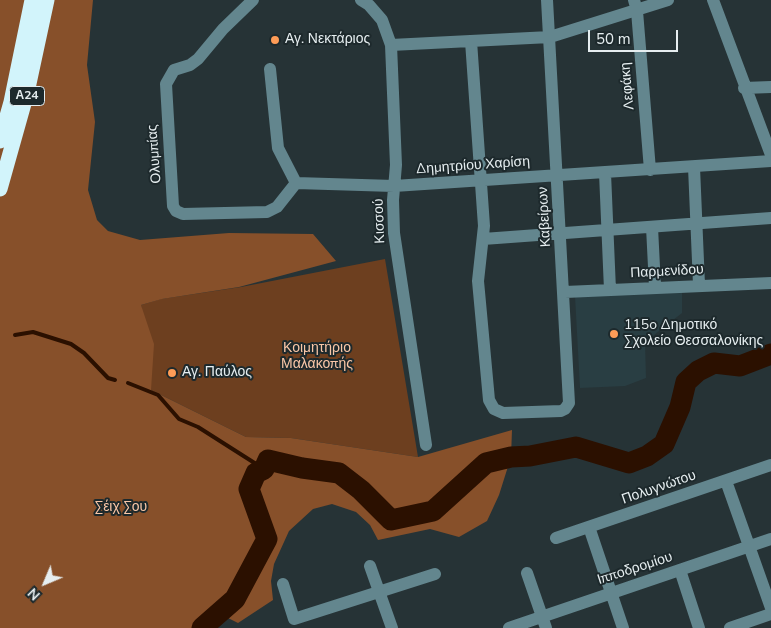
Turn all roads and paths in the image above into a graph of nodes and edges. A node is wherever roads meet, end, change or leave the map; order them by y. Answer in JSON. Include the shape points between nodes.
{"nodes":[{"id":1,"x":32,"y":0,"type":"edge"},
{"id":2,"x":47,"y":0,"type":"edge"},
{"id":3,"x":253,"y":0,"type":"edge"},
{"id":4,"x":547,"y":0,"type":"edge"},
{"id":5,"x":668,"y":0,"type":"edge"},
{"id":6,"x":713,"y":0,"type":"edge"},
{"id":7,"x":365,"y":1,"type":"edge"},
{"id":8,"x":635,"y":5,"type":"edge"},
{"id":9,"x":550,"y":37,"type":"junction"},
{"id":10,"x":471,"y":41,"type":"junction"},
{"id":11,"x":390,"y":45,"type":"junction"},
{"id":12,"x":270,"y":68,"type":"dead end"},
{"id":13,"x":771,"y":87,"type":"edge"},
{"id":14,"x":744,"y":88,"type":"junction"},
{"id":15,"x":0,"y":140,"type":"edge"},
{"id":16,"x":771,"y":155,"type":"edge"},
{"id":17,"x":771,"y":161,"type":"edge"},
{"id":18,"x":694,"y":167,"type":"junction"},
{"id":19,"x":650,"y":170,"type":"junction"},
{"id":20,"x":605,"y":173,"type":"junction"},
{"id":21,"x":558,"y":175,"type":"junction"},
{"id":22,"x":481,"y":180,"type":"junction"},
{"id":23,"x":296,"y":183,"type":"junction"},
{"id":24,"x":394,"y":186,"type":"junction"},
{"id":25,"x":0,"y":190,"type":"edge"},
{"id":26,"x":771,"y":218,"type":"edge"},
{"id":27,"x":697,"y":224,"type":"junction"},
{"id":28,"x":652,"y":227,"type":"junction"},
{"id":29,"x":608,"y":229,"type":"junction"},
{"id":30,"x":561,"y":234,"type":"junction"},
{"id":31,"x":483,"y":239,"type":"junction"},
{"id":32,"x":771,"y":284,"type":"edge"},
{"id":33,"x":699,"y":285,"type":"junction"},
{"id":34,"x":655,"y":287,"type":"junction"},
{"id":35,"x":610,"y":290,"type":"junction"},
{"id":36,"x":564,"y":292,"type":"junction"},
{"id":37,"x":426,"y":445,"type":"dead end"},
{"id":38,"x":771,"y":465,"type":"edge"},
{"id":39,"x":726,"y":481,"type":"junction"},
{"id":40,"x":589,"y":527,"type":"junction"},
{"id":41,"x":556,"y":538,"type":"dead end"},
{"id":42,"x":771,"y":539,"type":"edge"},
{"id":43,"x":750,"y":546,"type":"junction"},
{"id":44,"x":370,"y":566,"type":"dead end"},
{"id":45,"x":680,"y":570,"type":"junction"},
{"id":46,"x":527,"y":573,"type":"dead end"},
{"id":47,"x":435,"y":574,"type":"dead end"},
{"id":48,"x":283,"y":584,"type":"dead end"},
{"id":49,"x":379,"y":592,"type":"junction"},
{"id":50,"x":612,"y":593,"type":"junction"},
{"id":51,"x":771,"y":608,"type":"edge"},
{"id":52,"x":771,"y":614,"type":"edge"},
{"id":53,"x":544,"y":622,"type":"edge"},
{"id":54,"x":295,"y":623,"type":"edge"},
{"id":55,"x":392,"y":628,"type":"edge"},
{"id":56,"x":509,"y":628,"type":"edge"},
{"id":57,"x":624,"y":628,"type":"edge"},
{"id":58,"x":700,"y":628,"type":"edge"},
{"id":59,"x":730,"y":628,"type":"edge"}],
"edges":[{"from":1,"to":15,"type":"highway","number":"Α24"},
{"from":2,"to":25,"type":"highway","number":"Α24","via":[[23,110]]},
{"from":3,"to":23,"type":"street","name":"Ολυμπίας","via":[[198,59],[174,70],[166,84],[173,206],[183,214],[267,212],[277,207]]},
{"from":4,"to":9,"type":"street","name":"Καβείρων"},
{"from":5,"to":8,"type":"street"},
{"from":6,"to":14,"type":"street"},
{"from":7,"to":11,"type":"street","name":"Κισσού","via":[[382,20]]},
{"from":8,"to":9,"type":"street"},
{"from":8,"to":19,"type":"street","name":"Λεφάκη"},
{"from":9,"to":10,"type":"street"},
{"from":9,"to":21,"type":"street","name":"Καβείρων"},
{"from":10,"to":11,"type":"street"},
{"from":10,"to":22,"type":"street"},
{"from":11,"to":24,"type":"street","name":"Κισσού","via":[[396,150]]},
{"from":12,"to":23,"type":"street","via":[[278,148]]},
{"from":13,"to":14,"type":"street"},
{"from":14,"to":16,"type":"street"},
{"from":17,"to":18,"type":"street","name":"Δημητρίου Χαρίση"},
{"from":18,"to":19,"type":"street","name":"Δημητρίου Χαρίση"},
{"from":18,"to":27,"type":"street"},
{"from":19,"to":20,"type":"street","name":"Δημητρίου Χαρίση"},
{"from":20,"to":21,"type":"street","name":"Δημητρίου Χαρίση"},
{"from":20,"to":29,"type":"street"},
{"from":21,"to":22,"type":"street","name":"Δημητρίου Χαρίση"},
{"from":21,"to":30,"type":"street","name":"Καβείρων"},
{"from":22,"to":24,"type":"street","name":"Δημητρίου Χαρίση"},
{"from":22,"to":31,"type":"street"},
{"from":23,"to":24,"type":"street","name":"Δημητρίου Χαρίση"},
{"from":24,"to":37,"type":"street","name":"Κισσού","via":[[396,252]]},
{"from":26,"to":27,"type":"street"},
{"from":27,"to":28,"type":"street"},
{"from":27,"to":33,"type":"street"},
{"from":28,"to":29,"type":"street"},
{"from":28,"to":34,"type":"street"},
{"from":29,"to":30,"type":"street"},
{"from":29,"to":35,"type":"street"},
{"from":30,"to":31,"type":"street"},
{"from":30,"to":36,"type":"street","name":"Καβείρων"},
{"from":31,"to":36,"type":"street","name":"Καβείρων","via":[[478,281],[489,400],[497,411],[507,414],[561,411],[570,403]]},
{"from":32,"to":33,"type":"street","name":"Παρμενίδου"},
{"from":33,"to":34,"type":"street","name":"Παρμενίδου"},
{"from":34,"to":35,"type":"street","name":"Παρμενίδου"},
{"from":35,"to":36,"type":"street","name":"Παρμενίδου"},
{"from":38,"to":39,"type":"street","name":"Πολυγνώτου"},
{"from":39,"to":40,"type":"street","name":"Πολυγνώτου"},
{"from":39,"to":43,"type":"street"},
{"from":40,"to":41,"type":"street","name":"Πολυγνώτου"},
{"from":40,"to":50,"type":"street"},
{"from":42,"to":43,"type":"street","name":"Ιπποδρομίου"},
{"from":43,"to":45,"type":"street","name":"Ιπποδρομίου"},
{"from":43,"to":51,"type":"street"},
{"from":44,"to":49,"type":"street"},
{"from":45,"to":50,"type":"street","name":"Ιπποδρομίου"},
{"from":45,"to":58,"type":"street"},
{"from":46,"to":53,"type":"street"},
{"from":47,"to":49,"type":"street"},
{"from":48,"to":54,"type":"street"},
{"from":49,"to":54,"type":"street"},
{"from":49,"to":55,"type":"street"},
{"from":50,"to":53,"type":"street","name":"Ιπποδρομίου"},
{"from":50,"to":57,"type":"street"},
{"from":52,"to":59,"type":"street"},
{"from":53,"to":56,"type":"street","name":"Ιπποδρομίου"}]}
